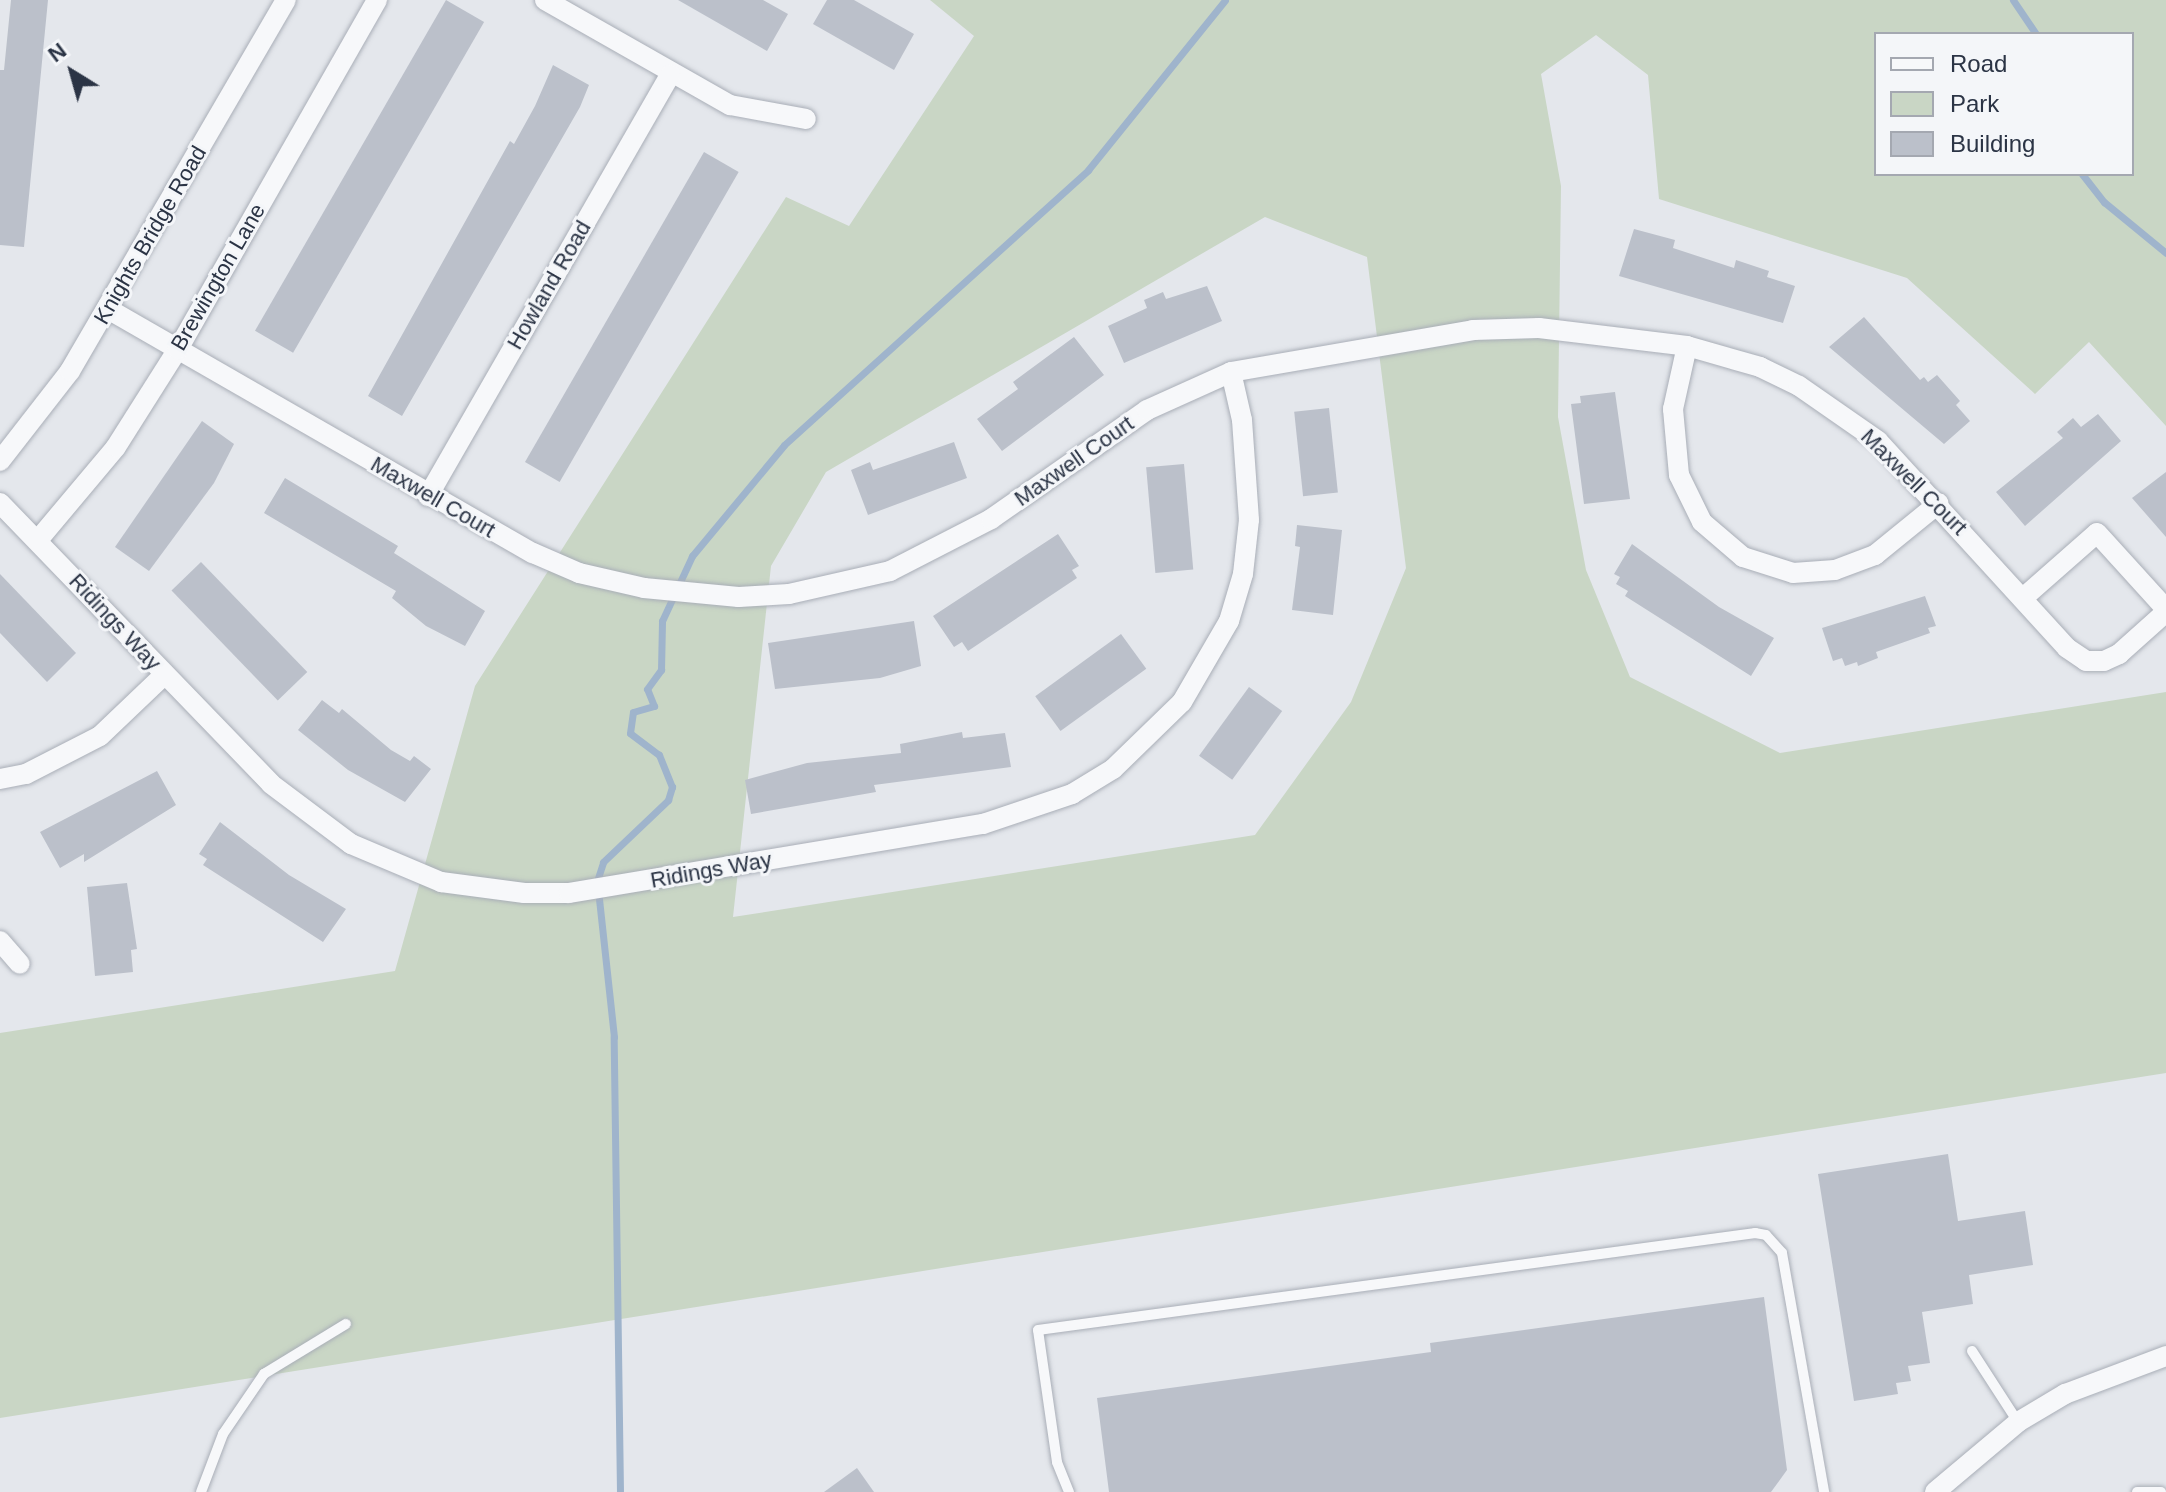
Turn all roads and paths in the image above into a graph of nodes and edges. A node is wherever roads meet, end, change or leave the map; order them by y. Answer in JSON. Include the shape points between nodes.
{"nodes":[{"id":1,"x":286,"y":0,"type":"edge"},
{"id":2,"x":377,"y":0,"type":"edge"},
{"id":3,"x":545,"y":0,"type":"edge"},
{"id":4,"x":670,"y":75,"type":"junction"},
{"id":5,"x":806,"y":119,"type":"dead end"},
{"id":6,"x":108,"y":309,"type":"junction"},
{"id":7,"x":1687,"y":346,"type":"junction"},
{"id":8,"x":178,"y":349,"type":"junction"},
{"id":9,"x":1231,"y":372,"type":"junction"},
{"id":10,"x":0,"y":461,"type":"edge"},
{"id":11,"x":428,"y":496,"type":"junction"},
{"id":12,"x":0,"y":503,"type":"edge"},
{"id":13,"x":1939,"y":503,"type":"junction"},
{"id":14,"x":38,"y":540,"type":"junction"},
{"id":15,"x":2023,"y":598,"type":"junction"},
{"id":16,"x":2166,"y":611,"type":"edge"},
{"id":17,"x":164,"y":675,"type":"junction"},
{"id":18,"x":0,"y":779,"type":"edge"},
{"id":19,"x":0,"y":941,"type":"edge"},
{"id":20,"x":20,"y":964,"type":"dead end"},
{"id":21,"x":346,"y":1324,"type":"dead end"},
{"id":22,"x":1972,"y":1351,"type":"dead end"},
{"id":23,"x":2166,"y":1356,"type":"edge"},
{"id":24,"x":2018,"y":1422,"type":"junction"},
{"id":25,"x":201,"y":1492,"type":"edge"},
{"id":26,"x":1069,"y":1492,"type":"edge"},
{"id":27,"x":1824,"y":1492,"type":"edge"},
{"id":28,"x":1935,"y":1492,"type":"edge"},
{"id":29,"x":2137,"y":1492,"type":"edge"},
{"id":30,"x":2161,"y":1492,"type":"edge"}],
"edges":[{"from":1,"to":6,"type":"street","name":"Knights Bridge Road"},
{"from":2,"to":8,"type":"street","name":"Brewington Lane"},
{"from":3,"to":4,"type":"street"},
{"from":4,"to":5,"type":"street","via":[[756,113]]},
{"from":4,"to":11,"type":"street","name":"Howland Road"},
{"from":6,"to":8,"type":"street","name":"Maxwell Court"},
{"from":6,"to":10,"type":"street","name":"Knights Bridge Road","via":[[31,427]]},
{"from":7,"to":9,"type":"street","name":"Maxwell Court","via":[[1607,332],[1473,330]]},
{"from":7,"to":13,"type":"street","name":"Maxwell Court","via":[[1760,367],[1799,386],[1878,441]]},
{"from":7,"to":13,"type":"street","via":[[1673,409],[1679,475],[1702,522],[1743,557],[1793,573],[1835,570],[1875,555]]},
{"from":8,"to":11,"type":"street","name":"Maxwell Court"},
{"from":8,"to":14,"type":"street","name":"Brewington Lane","via":[[116,447]]},
{"from":9,"to":11,"type":"street","name":"Maxwell Court","via":[[1147,410],[991,519],[890,571],[789,594],[686,594],[579,573]]},
{"from":9,"to":17,"type":"street","name":"Ridings Way","via":[[1245,445],[1249,520],[1243,574],[1229,621],[1182,702],[1113,769],[1072,794],[983,824],[569,893],[497,891],[441,882],[351,844],[271,784]]},
{"from":12,"to":14,"type":"street","name":"Ridings Way"},
{"from":13,"to":15,"type":"street","name":"Maxwell Court"},
{"from":14,"to":17,"type":"street","name":"Ridings Way"},
{"from":15,"to":16,"type":"street","name":"Maxwell Court","via":[[2067,648],[2086,661],[2119,654]]},
{"from":15,"to":16,"type":"street","name":"Maxwell Court","via":[[2097,533]]},
{"from":17,"to":18,"type":"street","via":[[100,736],[26,774]]},
{"from":19,"to":20,"type":"street"},
{"from":21,"to":25,"type":"lane","via":[[264,1374],[223,1434]]},
{"from":22,"to":24,"type":"lane"},
{"from":23,"to":24,"type":"street","via":[[2100,1376]]},
{"from":24,"to":28,"type":"street"},
{"from":26,"to":27,"type":"lane","via":[[1057,1462],[1038,1330],[1755,1233],[1766,1235],[1782,1253]]},
{"from":29,"to":30,"type":"lane"}]}
